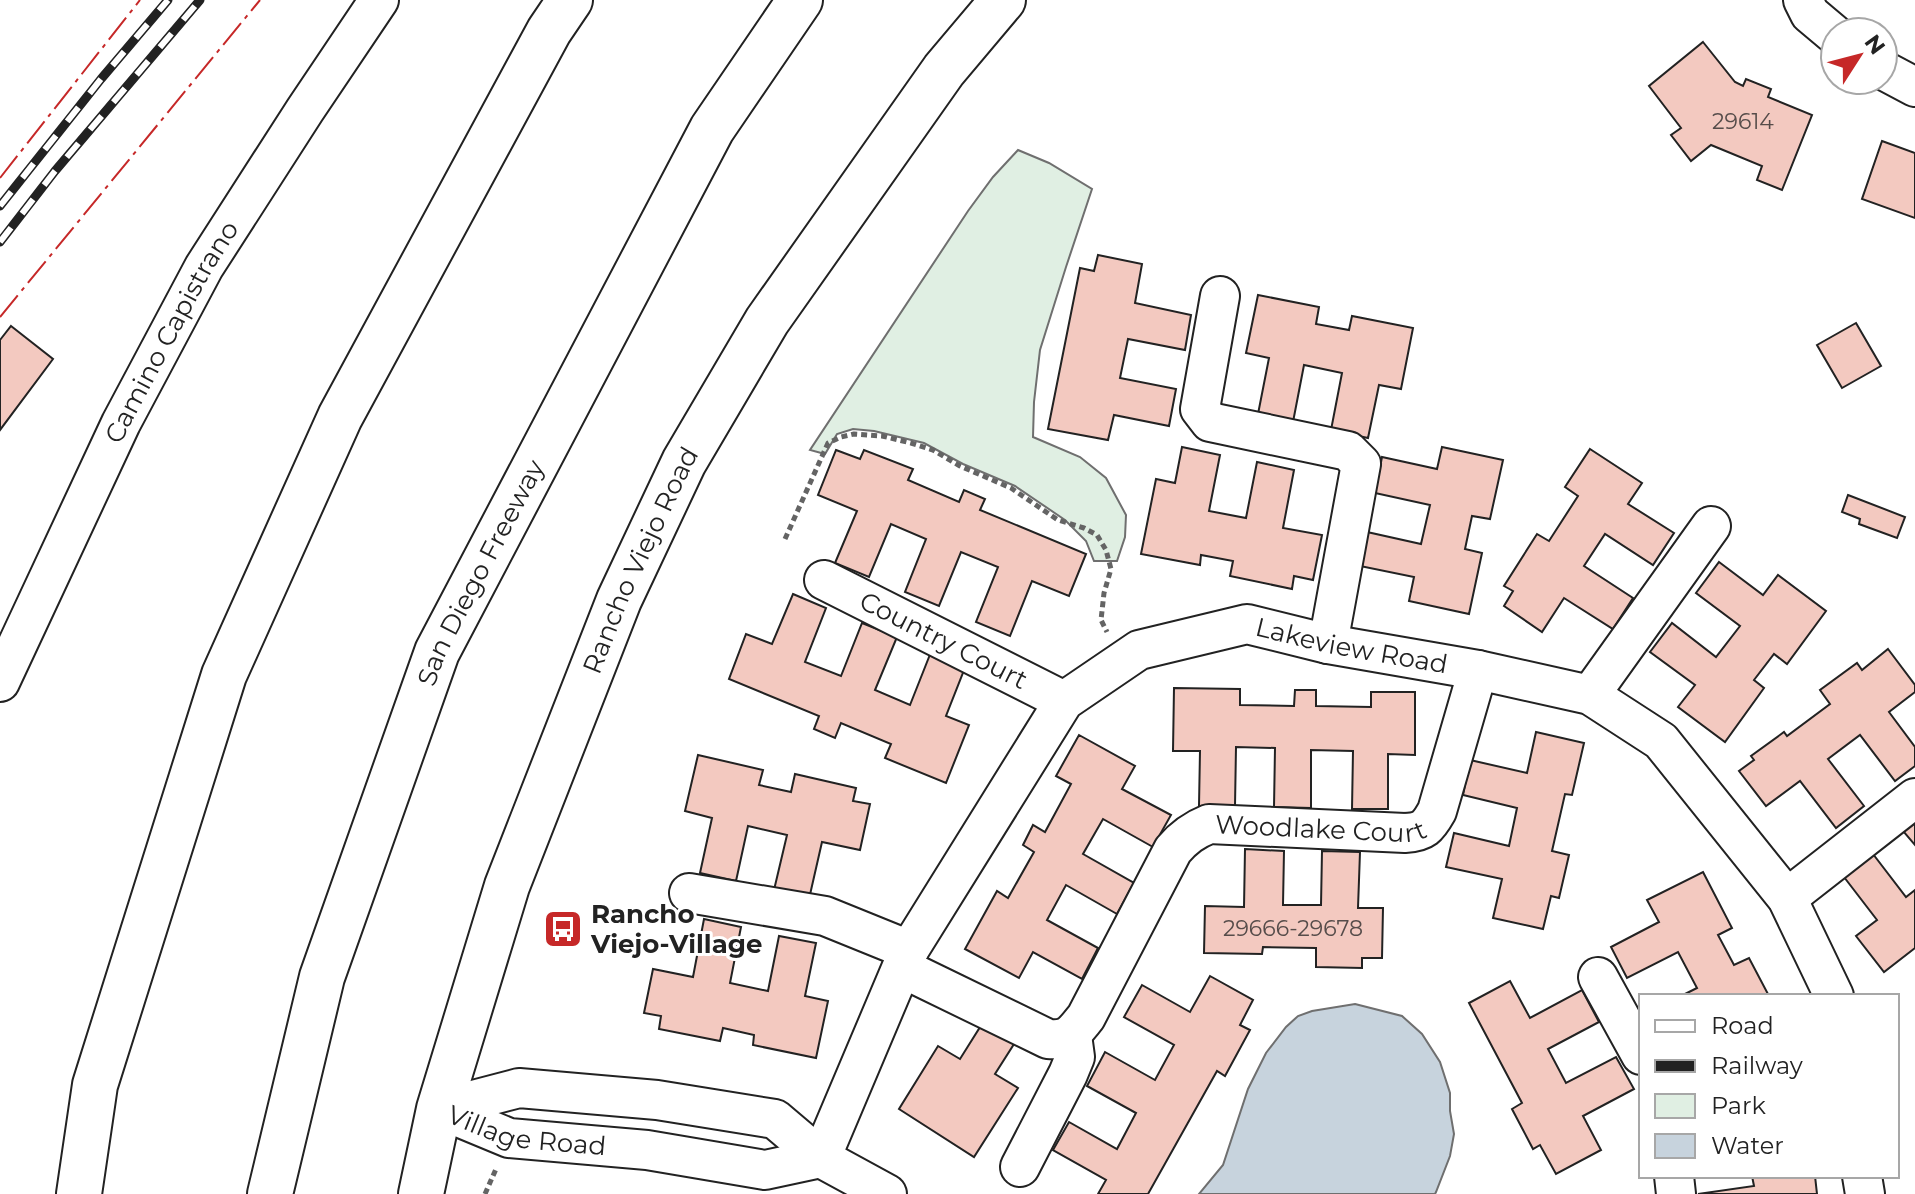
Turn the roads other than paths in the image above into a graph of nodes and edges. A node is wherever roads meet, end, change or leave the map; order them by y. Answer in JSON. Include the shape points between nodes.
{"nodes":[{"id":1,"x":379,"y":0,"type":"edge"},
{"id":2,"x":570,"y":0,"type":"edge"},
{"id":3,"x":800,"y":0,"type":"edge"},
{"id":4,"x":1003,"y":0,"type":"edge"},
{"id":5,"x":1803,"y":0,"type":"edge"},
{"id":6,"x":1819,"y":22,"type":"edge"},
{"id":7,"x":1220,"y":296,"type":"dead end"},
{"id":8,"x":1711,"y":526,"type":"dead end"},
{"id":9,"x":824,"y":580,"type":"dead end"},
{"id":10,"x":1328,"y":644,"type":"junction"},
{"id":11,"x":1478,"y":670,"type":"junction"},
{"id":12,"x":0,"y":682,"type":"edge"},
{"id":13,"x":1590,"y":695,"type":"junction"},
{"id":14,"x":1064,"y":701,"type":"junction"},
{"id":15,"x":1915,"y":798,"type":"edge"},
{"id":16,"x":689,"y":893,"type":"dead end"},
{"id":17,"x":1787,"y":898,"type":"junction"},
{"id":18,"x":905,"y":959,"type":"junction"},
{"id":19,"x":1598,"y":977,"type":"dead end"},
{"id":20,"x":1833,"y":994,"type":"edge"},
{"id":21,"x":1072,"y":1035,"type":"junction"},
{"id":22,"x":1639,"y":1051,"type":"edge"},
{"id":23,"x":439,"y":1109,"type":"junction"},
{"id":24,"x":821,"y":1158,"type":"junction"},
{"id":25,"x":1020,"y":1167,"type":"dead end"},
{"id":26,"x":79,"y":1194,"type":"edge"},
{"id":27,"x":270,"y":1194,"type":"edge"},
{"id":28,"x":421,"y":1194,"type":"edge"},
{"id":29,"x":887,"y":1194,"type":"edge"}],
"edges":[{"from":1,"to":12,"type":"street","name":"Camino Capistrano","via":[[204,267],[121,423]]},
{"from":2,"to":26,"type":"main road","via":[[340,417],[224,675],[95,1085]]},
{"from":3,"to":27,"type":"main road","name":"San Diego Freeway","via":[[712,129],[437,652],[322,977]]},
{"from":4,"to":23,"type":"main road","name":"Rancho Viejo Road","via":[[944,70],[767,321],[684,462],[619,600],[507,886]]},
{"from":5,"to":6,"type":"street"},
{"from":7,"to":10,"type":"street","via":[[1200,409],[1210,422],[1348,451],[1361,464]]},
{"from":8,"to":13,"type":"street"},
{"from":9,"to":14,"type":"street","name":"Country Court"},
{"from":10,"to":11,"type":"street","name":"Lakeview Road"},
{"from":10,"to":14,"type":"street","name":"Lakeview Road","via":[[1247,624],[1139,650]]},
{"from":11,"to":13,"type":"street","name":"Lakeview Road"},
{"from":11,"to":21,"type":"street","name":"Woodlake Court","via":[[1429,825],[1405,833],[1209,824],[1195,830],[1173,850]]},
{"from":13,"to":17,"type":"street","name":"Lakeview Road","via":[[1661,741]]},
{"from":14,"to":18,"type":"street","name":"Lakeview Road"},
{"from":15,"to":17,"type":"street"},
{"from":16,"to":18,"type":"street","via":[[825,916]]},
{"from":17,"to":20,"type":"street","name":"Lakeview Road"},
{"from":18,"to":21,"type":"street","via":[[1048,1039]]},
{"from":18,"to":24,"type":"street","name":"Lakeview Road"},
{"from":19,"to":22,"type":"street"},
{"from":21,"to":25,"type":"street","name":"Woodlake Court","via":[[1075,1057]]},
{"from":23,"to":24,"type":"street","name":"Village Road","via":[[509,1138],[647,1150],[765,1170]]},
{"from":23,"to":24,"type":"street","name":"Village Road","via":[[519,1088],[657,1100],[775,1119]]},
{"from":23,"to":28,"type":"main road","name":"Rancho Viejo Road"},
{"from":24,"to":29,"type":"street","name":"Village Road"}]}
